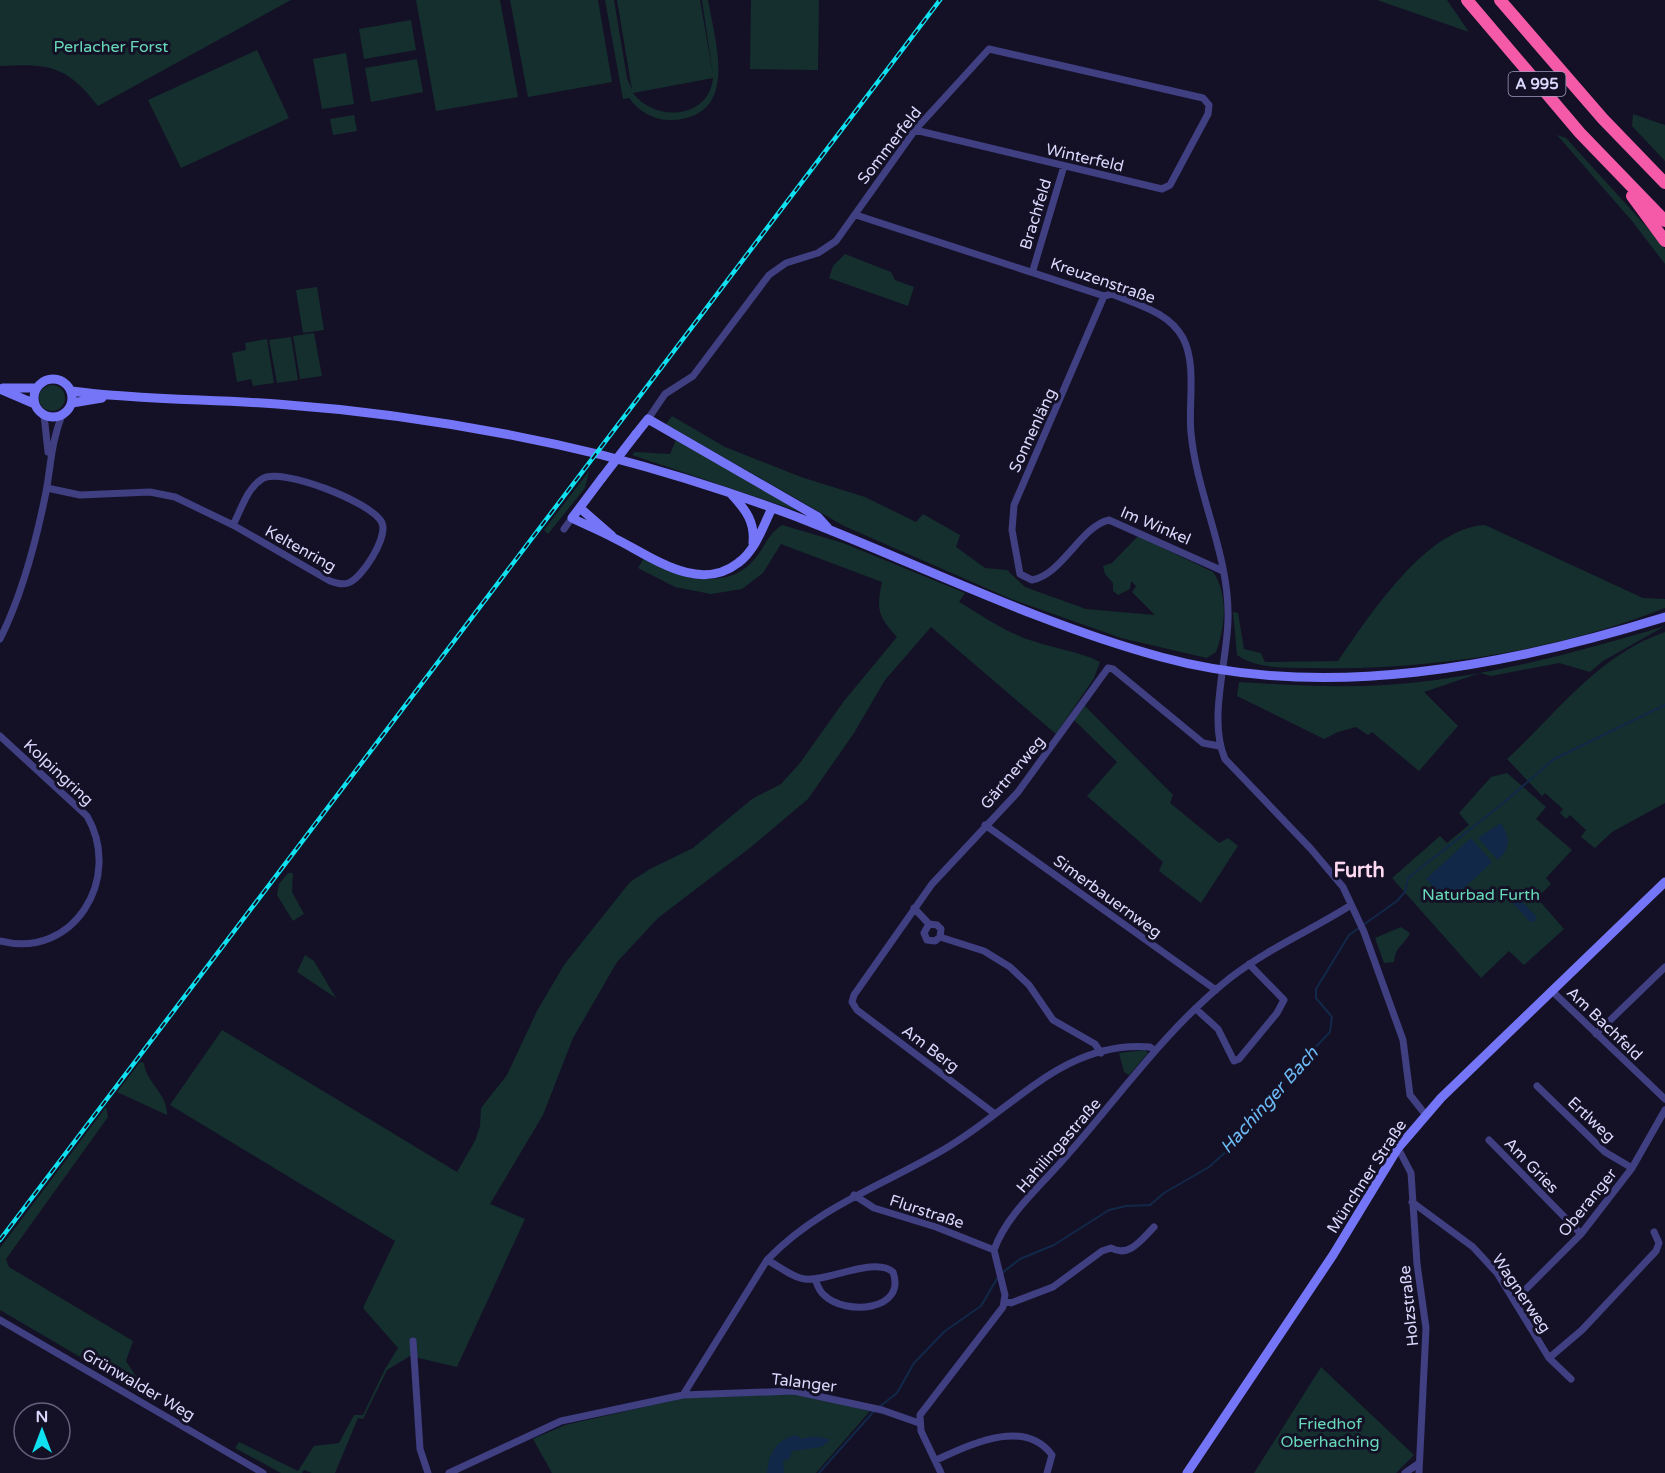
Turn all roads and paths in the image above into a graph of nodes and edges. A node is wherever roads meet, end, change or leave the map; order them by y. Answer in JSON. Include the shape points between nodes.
{"nodes":[{"id":1,"x":1467,"y":0,"type":"edge"},
{"id":2,"x":1500,"y":0,"type":"edge"},
{"id":3,"x":1208,"y":114,"type":"joint"},
{"id":4,"x":915,"y":130,"type":"junction"},
{"id":5,"x":1608,"y":164,"type":"junction"},
{"id":6,"x":1064,"y":166,"type":"junction"},
{"id":7,"x":1665,"y":183,"type":"edge"},
{"id":8,"x":856,"y":215,"type":"junction"},
{"id":9,"x":1665,"y":220,"type":"edge"},
{"id":10,"x":1665,"y":241,"type":"edge"},
{"id":11,"x":1033,"y":270,"type":"junction"},
{"id":12,"x":1108,"y":295,"type":"junction"},
{"id":13,"x":37,"y":388,"type":"junction"},
{"id":14,"x":0,"y":389,"type":"edge"},
{"id":15,"x":71,"y":391,"type":"junction"},
{"id":16,"x":113,"y":396,"type":"junction"},
{"id":17,"x":72,"y":403,"type":"junction"},
{"id":18,"x":34,"y":404,"type":"junction"},
{"id":19,"x":44,"y":415,"type":"junction"},
{"id":20,"x":62,"y":415,"type":"junction"},
{"id":21,"x":648,"y":418,"type":"junction"},
{"id":22,"x":49,"y":458,"type":"junction"},
{"id":23,"x":47,"y":488,"type":"junction"},
{"id":24,"x":730,"y":493,"type":"junction"},
{"id":25,"x":580,"y":508,"type":"junction"},
{"id":26,"x":772,"y":508,"type":"junction"},
{"id":27,"x":572,"y":518,"type":"junction"},
{"id":28,"x":233,"y":525,"type":"junction"},
{"id":29,"x":564,"y":529,"type":"dead end"},
{"id":30,"x":830,"y":530,"type":"junction"},
{"id":31,"x":612,"y":536,"type":"junction"},
{"id":32,"x":753,"y":548,"type":"junction"},
{"id":33,"x":1223,"y":572,"type":"junction"},
{"id":34,"x":1026,"y":579,"type":"joint"},
{"id":35,"x":1665,"y":617,"type":"edge"},
{"id":36,"x":0,"y":639,"type":"edge"},
{"id":37,"x":1225,"y":669,"type":"junction"},
{"id":38,"x":0,"y":736,"type":"edge"},
{"id":39,"x":1219,"y":746,"type":"junction"},
{"id":40,"x":985,"y":825,"type":"junction"},
{"id":41,"x":1665,"y":882,"type":"edge"},
{"id":42,"x":1351,"y":905,"type":"junction"},
{"id":43,"x":914,"y":908,"type":"junction"},
{"id":44,"x":929,"y":924,"type":"junction"},
{"id":45,"x":940,"y":937,"type":"junction"},
{"id":46,"x":0,"y":941,"type":"edge"},
{"id":47,"x":1249,"y":964,"type":"junction"},
{"id":48,"x":1665,"y":967,"type":"edge"},
{"id":49,"x":1216,"y":990,"type":"junction"},
{"id":50,"x":1553,"y":992,"type":"junction"},
{"id":51,"x":852,"y":1002,"type":"joint"},
{"id":52,"x":1196,"y":1009,"type":"junction"},
{"id":53,"x":1596,"y":1034,"type":"junction"},
{"id":54,"x":1154,"y":1050,"type":"junction"},
{"id":55,"x":1101,"y":1053,"type":"junction"},
{"id":56,"x":1537,"y":1086,"type":"dead end"},
{"id":57,"x":1665,"y":1099,"type":"edge"},
{"id":58,"x":1665,"y":1110,"type":"edge"},
{"id":59,"x":995,"y":1114,"type":"junction"},
{"id":60,"x":1425,"y":1114,"type":"junction"},
{"id":61,"x":1490,"y":1140,"type":"dead end"},
{"id":62,"x":1398,"y":1148,"type":"junction"},
{"id":63,"x":1632,"y":1168,"type":"junction"},
{"id":64,"x":854,"y":1195,"type":"junction"},
{"id":65,"x":1412,"y":1202,"type":"junction"},
{"id":66,"x":1154,"y":1227,"type":"dead end"},
{"id":67,"x":1654,"y":1232,"type":"dead end"},
{"id":68,"x":1581,"y":1234,"type":"junction"},
{"id":69,"x":994,"y":1250,"type":"junction"},
{"id":70,"x":767,"y":1260,"type":"junction"},
{"id":71,"x":815,"y":1279,"type":"junction"},
{"id":72,"x":1515,"y":1300,"type":"junction"},
{"id":73,"x":1004,"y":1301,"type":"junction"},
{"id":74,"x":0,"y":1320,"type":"edge"},
{"id":75,"x":413,"y":1341,"type":"dead end"},
{"id":76,"x":1549,"y":1358,"type":"junction"},
{"id":77,"x":1571,"y":1379,"type":"dead end"},
{"id":78,"x":683,"y":1395,"type":"junction"},
{"id":79,"x":919,"y":1423,"type":"junction"},
{"id":80,"x":936,"y":1460,"type":"junction"},
{"id":81,"x":1418,"y":1464,"type":"junction"},
{"id":82,"x":263,"y":1473,"type":"edge"},
{"id":83,"x":428,"y":1473,"type":"edge"},
{"id":84,"x":448,"y":1473,"type":"edge"},
{"id":85,"x":941,"y":1473,"type":"edge"},
{"id":86,"x":1047,"y":1473,"type":"edge"},
{"id":87,"x":1187,"y":1473,"type":"edge"},
{"id":88,"x":1405,"y":1473,"type":"edge"},
{"id":89,"x":1419,"y":1473,"type":"edge"}],
"edges":[{"from":1,"to":5,"type":"highway","number":"A 995"},
{"from":2,"to":7,"type":"highway","number":"A 995","via":[[1603,119]]},
{"from":3,"to":4,"type":"street","name":"Sommerfeld","via":[[1209,105],[1203,98],[989,49]]},
{"from":3,"to":6,"type":"street","name":"Winterfeld","via":[[1170,185],[1162,189]]},
{"from":4,"to":6,"type":"street","name":"Winterfeld"},
{"from":4,"to":8,"type":"street","name":"Sommerfeld"},
{"from":5,"to":9,"type":"highway","number":"A 995"},
{"from":5,"to":10,"type":"highway"},
{"from":6,"to":11,"type":"street","name":"Brachfeld"},
{"from":8,"to":11,"type":"street","name":"Kreuzenstraße"},
{"from":8,"to":21,"type":"street","name":"Sommerfeld","via":[[827,249],[786,263],[769,275],[693,376],[665,394]]},
{"from":11,"to":12,"type":"street","name":"Kreuzenstraße"},
{"from":12,"to":33,"type":"street","name":"Kreuzenstraße","via":[[1164,316],[1184,340],[1190,369],[1191,436]]},
{"from":12,"to":34,"type":"street","name":"Sonnenläng","via":[[1014,505],[1016,563]]},
{"from":13,"to":14,"type":"main road"},
{"from":13,"to":15,"type":"main road","via":[[55,379]]},
{"from":13,"to":18,"type":"main road"},
{"from":14,"to":18,"type":"main road"},
{"from":15,"to":16,"type":"main road"},
{"from":15,"to":17,"type":"main road"},
{"from":16,"to":17,"type":"main road"},
{"from":16,"to":24,"type":"main road","via":[[300,406],[448,423],[605,456]]},
{"from":17,"to":20,"type":"main road"},
{"from":18,"to":19,"type":"main road"},
{"from":19,"to":20,"type":"main road"},
{"from":19,"to":22,"type":"street"},
{"from":20,"to":22,"type":"street"},
{"from":21,"to":25,"type":"main road","bridge":true},
{"from":21,"to":30,"type":"main road","via":[[818,517]]},
{"from":22,"to":23,"type":"street"},
{"from":23,"to":28,"type":"street","name":"Keltenring","via":[[80,495],[165,494]]},
{"from":23,"to":36,"type":"street","via":[[31,553]]},
{"from":24,"to":26,"type":"main road"},
{"from":24,"to":32,"type":"main road","via":[[752,523]]},
{"from":25,"to":27,"type":"main road"},
{"from":25,"to":31,"type":"main road"},
{"from":26,"to":30,"type":"main road"},
{"from":26,"to":32,"type":"main road"},
{"from":27,"to":29,"type":"street"},
{"from":27,"to":31,"type":"main road"},
{"from":28,"to":28,"type":"street","name":"Keltenring","via":[[340,584],[357,576],[384,535],[378,516],[362,506],[328,490],[277,476],[264,477],[252,487]]},
{"from":30,"to":37,"type":"main road","via":[[1069,627],[1161,657]]},
{"from":31,"to":32,"type":"main road","via":[[684,573],[698,575],[724,571]]},
{"from":33,"to":34,"type":"street","name":"Im Winkel","via":[[1109,520],[1097,526],[1044,576]]},
{"from":33,"to":37,"type":"street","name":"Kreuzenstraße","via":[[1228,618]]},
{"from":35,"to":37,"type":"main road","via":[[1608,634],[1461,666],[1332,676]]},
{"from":37,"to":39,"type":"street","name":"Kreuzenstraße","via":[[1217,729]]},
{"from":38,"to":46,"type":"street","name":"Kolpingring","via":[[87,816],[97,833],[101,860],[95,888],[83,912],[68,927],[38,942]]},
{"from":39,"to":40,"type":"street","name":"Gärtnerweg","via":[[1203,743],[1108,668],[1035,770]]},
{"from":39,"to":42,"type":"street","via":[[1232,767],[1338,879]]},
{"from":40,"to":43,"type":"street","name":"Gärtnerweg"},
{"from":40,"to":49,"type":"street","name":"Simerbauernweg"},
{"from":41,"to":50,"type":"main road","name":"Münchner Straße"},
{"from":42,"to":47,"type":"street","name":"Hahilingastraße"},
{"from":42,"to":60,"type":"street","via":[[1403,1040],[1410,1095]]},
{"from":43,"to":44,"type":"street"},
{"from":43,"to":51,"type":"street","name":"Gärtnerweg"},
{"from":44,"to":45,"type":"street","via":[[941,929]]},
{"from":44,"to":45,"type":"street","via":[[924,931],[927,940]]},
{"from":45,"to":55,"type":"street","via":[[984,951],[1010,967],[1029,985],[1053,1020],[1095,1044]]},
{"from":47,"to":49,"type":"street","name":"Hahilingastraße"},
{"from":47,"to":52,"type":"street","via":[[1284,1000],[1239,1059],[1234,1061],[1229,1056],[1218,1029]]},
{"from":48,"to":53,"type":"street"},
{"from":49,"to":52,"type":"street","name":"Hahilingastraße"},
{"from":50,"to":53,"type":"street","name":"Am Bachfeld"},
{"from":50,"to":60,"type":"main road","name":"Münchner Straße"},
{"from":51,"to":59,"type":"street","name":"Am Berg","via":[[857,1010]]},
{"from":52,"to":54,"type":"street","name":"Hahilingastraße"},
{"from":53,"to":57,"type":"street","name":"Am Bachfeld"},
{"from":54,"to":55,"type":"street","via":[[1134,1046]]},
{"from":54,"to":69,"type":"street","name":"Hahilingastraße","via":[[1007,1225]]},
{"from":55,"to":59,"type":"street","via":[[1041,1078]]},
{"from":56,"to":63,"type":"street","name":"Ertlweg","via":[[1605,1152]]},
{"from":58,"to":63,"type":"street","name":"Oberanger"},
{"from":59,"to":64,"type":"street","via":[[949,1146]]},
{"from":60,"to":62,"type":"main road","name":"Münchner Straße"},
{"from":61,"to":68,"type":"street","name":"Am Gries"},
{"from":62,"to":65,"type":"street","name":"Holzstraße","via":[[1411,1173]]},
{"from":62,"to":87,"type":"main road","name":"Münchner Straße","via":[[1333,1255]]},
{"from":63,"to":68,"type":"street","name":"Oberanger"},
{"from":64,"to":69,"type":"street","name":"Flurstraße","via":[[874,1208]]},
{"from":64,"to":70,"type":"street","via":[[783,1244]]},
{"from":65,"to":72,"type":"street","name":"Wagnerweg","via":[[1473,1247]]},
{"from":65,"to":81,"type":"street","name":"Holzstraße","via":[[1426,1334]]},
{"from":66,"to":73,"type":"street","via":[[1127,1252],[1111,1248],[1102,1251],[1053,1287],[1011,1303]]},
{"from":67,"to":76,"type":"street","name":"Wagnerweg","via":[[1659,1243],[1656,1251],[1582,1330]]},
{"from":68,"to":72,"type":"street","name":"Oberanger"},
{"from":69,"to":73,"type":"street"},
{"from":70,"to":71,"type":"street","via":[[804,1279]]},
{"from":70,"to":78,"type":"street"},
{"from":71,"to":71,"type":"street","via":[[825,1297],[843,1307],[884,1302],[896,1280],[893,1272],[885,1268],[846,1271]]},
{"from":72,"to":76,"type":"street","name":"Wagnerweg"},
{"from":73,"to":79,"type":"street","via":[[924,1409]]},
{"from":74,"to":82,"type":"street","name":"Grünwalder Weg"},
{"from":75,"to":83,"type":"street","via":[[420,1449]]},
{"from":76,"to":77,"type":"street","name":"Wagnerweg"},
{"from":78,"to":79,"type":"street","name":"Talanger","via":[[794,1391],[878,1409]]},
{"from":78,"to":84,"type":"street","name":"Talanger","via":[[561,1421]]},
{"from":79,"to":80,"type":"street"},
{"from":80,"to":85,"type":"street"},
{"from":80,"to":86,"type":"street","via":[[976,1442],[1028,1437],[1044,1444],[1052,1455]]},
{"from":81,"to":88,"type":"street"},
{"from":81,"to":89,"type":"street","name":"Holzstraße"}]}
